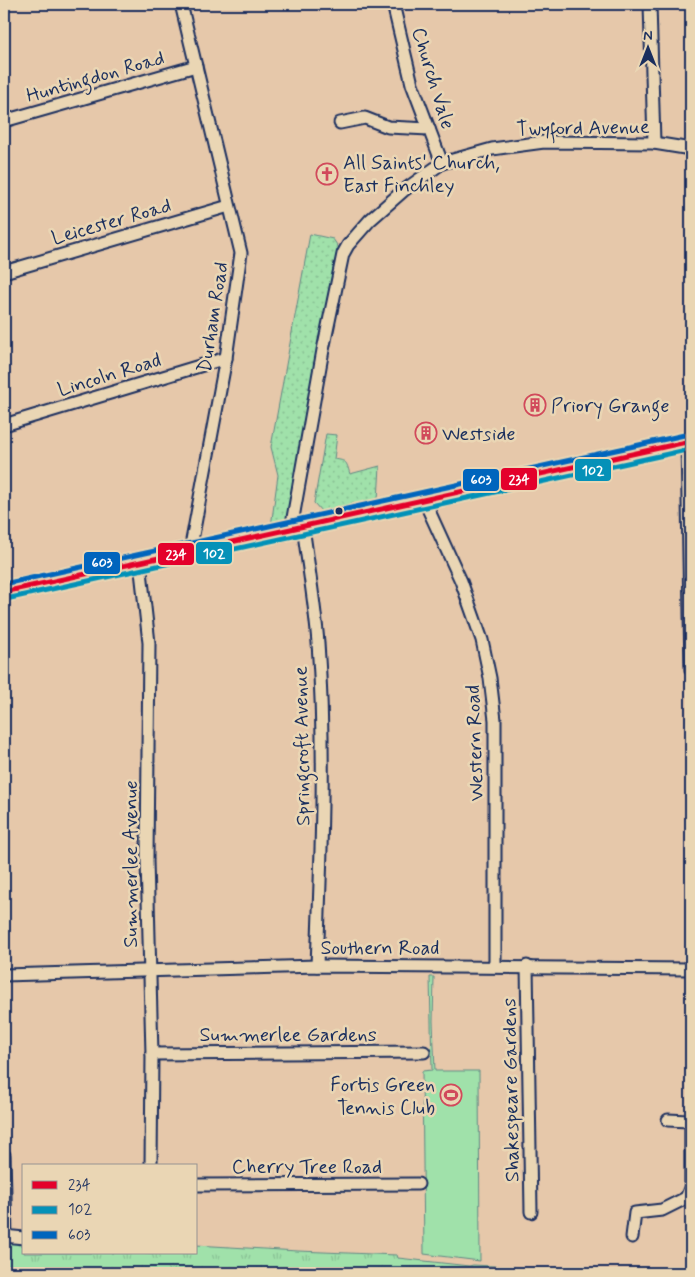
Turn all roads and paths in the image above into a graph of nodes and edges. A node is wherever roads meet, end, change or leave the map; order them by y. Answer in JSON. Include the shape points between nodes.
{"nodes":[{"id":1,"x":181,"y":4,"type":"edge"},
{"id":2,"x":393,"y":4,"type":"edge"},
{"id":3,"x":650,"y":4,"type":"edge"},
{"id":4,"x":196,"y":66,"type":"junction"},
{"id":5,"x":4,"y":121,"type":"edge"},
{"id":6,"x":340,"y":124,"type":"dead end"},
{"id":7,"x":429,"y":129,"type":"junction"},
{"id":8,"x":654,"y":143,"type":"junction"},
{"id":9,"x":691,"y":149,"type":"edge"},
{"id":10,"x":442,"y":163,"type":"junction"},
{"id":11,"x":229,"y":206,"type":"junction"},
{"id":12,"x":4,"y":272,"type":"edge"},
{"id":13,"x":226,"y":358,"type":"junction"},
{"id":14,"x":4,"y":425,"type":"edge"},
{"id":15,"x":689,"y":442,"type":"edge"},
{"id":16,"x":424,"y":500,"type":"junction"},
{"id":17,"x":297,"y":528,"type":"junction"},
{"id":18,"x":190,"y":551,"type":"junction"},
{"id":19,"x":140,"y":562,"type":"junction"},
{"id":20,"x":4,"y":592,"type":"edge"},
{"id":21,"x":691,"y":670,"type":"edge"},
{"id":22,"x":317,"y":966,"type":"junction"},
{"id":23,"x":495,"y":966,"type":"junction"},
{"id":24,"x":527,"y":966,"type":"junction"},
{"id":25,"x":691,"y":969,"type":"edge"},
{"id":26,"x":150,"y":971,"type":"junction"},
{"id":27,"x":4,"y":975,"type":"edge"},
{"id":28,"x":424,"y":1052,"type":"dead end"},
{"id":29,"x":152,"y":1054,"type":"junction"},
{"id":30,"x":668,"y":1120,"type":"dead end"},
{"id":31,"x":4,"y":1155,"type":"edge"},
{"id":32,"x":151,"y":1164,"type":"edge"},
{"id":33,"x":418,"y":1184,"type":"dead end"},
{"id":34,"x":198,"y":1185,"type":"edge"},
{"id":35,"x":691,"y":1186,"type":"edge"},
{"id":36,"x":531,"y":1212,"type":"dead end"},
{"id":37,"x":5,"y":1236,"type":"edge"},
{"id":38,"x":632,"y":1237,"type":"dead end"},
{"id":39,"x":22,"y":1238,"type":"edge"}],
"edges":[{"from":1,"to":4,"type":"street","name":"Durham Road"},
{"from":2,"to":7,"type":"street","name":"Church Vale","via":[[412,84]]},
{"from":3,"to":8,"type":"street"},
{"from":4,"to":5,"type":"street","name":"Huntingdon Road"},
{"from":4,"to":11,"type":"street","name":"Durham Road"},
{"from":6,"to":7,"type":"street","via":[[365,118],[388,127]]},
{"from":7,"to":10,"type":"street","name":"Church Vale"},
{"from":8,"to":9,"type":"street","name":"Twyford Avenue"},
{"from":8,"to":10,"type":"street","name":"Twyford Avenue","via":[[544,142],[492,149]]},
{"from":10,"to":17,"type":"street","name":"Twyford Avenue","via":[[370,220],[343,254],[324,350]]},
{"from":11,"to":12,"type":"street","name":"Leicester Road"},
{"from":11,"to":13,"type":"street","name":"Durham Road","via":[[241,253]]},
{"from":13,"to":14,"type":"street","name":"Lincoln Road"},
{"from":13,"to":18,"type":"street","name":"Durham Road"},
{"from":15,"to":16,"type":"main road"},
{"from":15,"to":21,"type":"street"},
{"from":16,"to":17,"type":"main road"},
{"from":16,"to":23,"type":"street","name":"Western Road","via":[[461,581],[482,640],[490,678],[495,720]]},
{"from":17,"to":18,"type":"main road"},
{"from":17,"to":22,"type":"street","name":"Springcroft Avenue","via":[[318,642],[322,714],[323,793]]},
{"from":18,"to":19,"type":"main road"},
{"from":19,"to":20,"type":"main road"},
{"from":19,"to":26,"type":"street","name":"Summerlee Avenue","via":[[148,643]]},
{"from":22,"to":23,"type":"street","name":"Southern Road"},
{"from":22,"to":26,"type":"street","name":"Southern Road"},
{"from":23,"to":24,"type":"street","name":"Southern Road"},
{"from":24,"to":25,"type":"street","name":"Southern Road"},
{"from":24,"to":36,"type":"street","name":"Shakespeare Gardens"},
{"from":26,"to":27,"type":"street","name":"Southern Road"},
{"from":26,"to":29,"type":"street","name":"Summerlee Avenue"},
{"from":28,"to":29,"type":"street","name":"Summerlee Gardens"},
{"from":29,"to":32,"type":"street","name":"Summerlee Avenue"},
{"from":30,"to":35,"type":"street","via":[[688,1120],[691,1123]]},
{"from":31,"to":37,"type":"street"},
{"from":33,"to":34,"type":"street","name":"Cherry Tree Road"},
{"from":35,"to":38,"type":"street","via":[[686,1198],[662,1210],[635,1212]]},
{"from":37,"to":39,"type":"street"}]}
